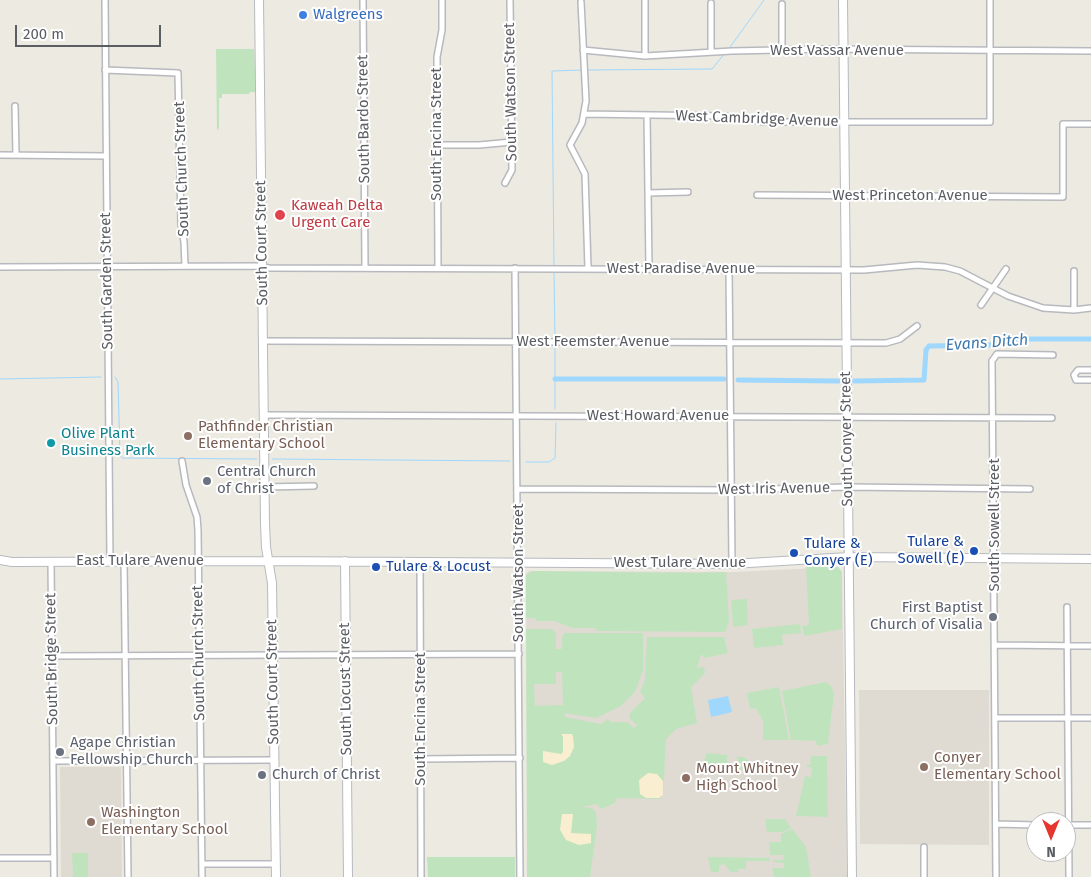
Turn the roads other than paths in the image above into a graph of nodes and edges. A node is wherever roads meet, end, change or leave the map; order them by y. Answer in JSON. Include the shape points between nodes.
{"nodes":[{"id":1,"x":105,"y":0,"type":"edge"},
{"id":2,"x":259,"y":0,"type":"edge"},
{"id":3,"x":362,"y":0,"type":"edge"},
{"id":4,"x":442,"y":0,"type":"edge"},
{"id":5,"x":510,"y":0,"type":"edge"},
{"id":6,"x":645,"y":0,"type":"edge"},
{"id":7,"x":843,"y":0,"type":"edge"},
{"id":8,"x":990,"y":0,"type":"edge"},
{"id":9,"x":581,"y":2,"type":"dead end"},
{"id":10,"x":711,"y":3,"type":"dead end"},
{"id":11,"x":782,"y":4,"type":"dead end"},
{"id":12,"x":583,"y":50,"type":"junction"},
{"id":13,"x":843,"y":50,"type":"junction"},
{"id":14,"x":990,"y":51,"type":"junction"},
{"id":15,"x":1091,"y":51,"type":"edge"},
{"id":16,"x":711,"y":52,"type":"junction"},
{"id":17,"x":782,"y":52,"type":"junction"},
{"id":18,"x":645,"y":56,"type":"junction"},
{"id":19,"x":105,"y":70,"type":"junction"},
{"id":20,"x":16,"y":106,"type":"dead end"},
{"id":21,"x":584,"y":114,"type":"junction"},
{"id":22,"x":647,"y":115,"type":"junction"},
{"id":23,"x":843,"y":122,"type":"junction"},
{"id":24,"x":1091,"y":124,"type":"edge"},
{"id":25,"x":512,"y":142,"type":"junction"},
{"id":26,"x":438,"y":145,"type":"junction"},
{"id":27,"x":0,"y":155,"type":"edge"},
{"id":28,"x":16,"y":156,"type":"junction"},
{"id":29,"x":106,"y":156,"type":"junction"},
{"id":30,"x":505,"y":183,"type":"dead end"},
{"id":31,"x":688,"y":192,"type":"dead end"},
{"id":32,"x":648,"y":193,"type":"junction"},
{"id":33,"x":757,"y":195,"type":"dead end"},
{"id":34,"x":844,"y":196,"type":"junction"},
{"id":35,"x":107,"y":266,"type":"junction"},
{"id":36,"x":184,"y":266,"type":"junction"},
{"id":37,"x":0,"y":267,"type":"edge"},
{"id":38,"x":262,"y":267,"type":"junction"},
{"id":39,"x":365,"y":268,"type":"junction"},
{"id":40,"x":438,"y":268,"type":"junction"},
{"id":41,"x":515,"y":268,"type":"junction"},
{"id":42,"x":588,"y":268,"type":"junction"},
{"id":43,"x":649,"y":269,"type":"junction"},
{"id":44,"x":1006,"y":269,"type":"dead end"},
{"id":45,"x":729,"y":270,"type":"junction"},
{"id":46,"x":845,"y":270,"type":"junction"},
{"id":47,"x":1074,"y":271,"type":"dead end"},
{"id":48,"x":993,"y":287,"type":"junction"},
{"id":49,"x":981,"y":305,"type":"dead end"},
{"id":50,"x":1091,"y":308,"type":"edge"},
{"id":51,"x":1074,"y":310,"type":"junction"},
{"id":52,"x":917,"y":326,"type":"dead end"},
{"id":53,"x":263,"y":341,"type":"junction"},
{"id":54,"x":517,"y":342,"type":"junction"},
{"id":55,"x":730,"y":343,"type":"junction"},
{"id":56,"x":846,"y":343,"type":"junction"},
{"id":57,"x":1053,"y":355,"type":"dead end"},
{"id":58,"x":1091,"y":370,"type":"edge"},
{"id":59,"x":1091,"y":380,"type":"edge"},
{"id":60,"x":264,"y":415,"type":"junction"},
{"id":61,"x":517,"y":416,"type":"junction"},
{"id":62,"x":731,"y":416,"type":"junction"},
{"id":63,"x":846,"y":417,"type":"junction"},
{"id":64,"x":994,"y":418,"type":"junction"},
{"id":65,"x":1052,"y":418,"type":"dead end"},
{"id":66,"x":182,"y":461,"type":"dead end"},
{"id":67,"x":314,"y":486,"type":"dead end"},
{"id":68,"x":265,"y":487,"type":"junction"},
{"id":69,"x":847,"y":487,"type":"junction"},
{"id":70,"x":995,"y":488,"type":"junction"},
{"id":71,"x":518,"y":489,"type":"junction"},
{"id":72,"x":1030,"y":489,"type":"dead end"},
{"id":73,"x":732,"y":490,"type":"junction"},
{"id":74,"x":849,"y":557,"type":"junction"},
{"id":75,"x":995,"y":558,"type":"junction"},
{"id":76,"x":1091,"y":559,"type":"edge"},
{"id":77,"x":0,"y":560,"type":"edge"},
{"id":78,"x":110,"y":561,"type":"junction"},
{"id":79,"x":124,"y":561,"type":"junction"},
{"id":80,"x":198,"y":561,"type":"junction"},
{"id":81,"x":268,"y":561,"type":"junction"},
{"id":82,"x":345,"y":561,"type":"junction"},
{"id":83,"x":420,"y":561,"type":"junction"},
{"id":84,"x":12,"y":562,"type":"junction"},
{"id":85,"x":51,"y":562,"type":"junction"},
{"id":86,"x":518,"y":563,"type":"junction"},
{"id":87,"x":0,"y":564,"type":"edge"},
{"id":88,"x":732,"y":564,"type":"junction"},
{"id":89,"x":1067,"y":607,"type":"dead end"},
{"id":90,"x":995,"y":645,"type":"junction"},
{"id":91,"x":1068,"y":646,"type":"junction"},
{"id":92,"x":1091,"y":646,"type":"edge"},
{"id":93,"x":519,"y":654,"type":"junction"},
{"id":94,"x":273,"y":655,"type":"junction"},
{"id":95,"x":346,"y":655,"type":"junction"},
{"id":96,"x":420,"y":655,"type":"junction"},
{"id":97,"x":52,"y":656,"type":"junction"},
{"id":98,"x":126,"y":656,"type":"junction"},
{"id":99,"x":199,"y":656,"type":"junction"},
{"id":100,"x":995,"y":718,"type":"junction"},
{"id":101,"x":1068,"y":718,"type":"junction"},
{"id":102,"x":1091,"y":718,"type":"edge"},
{"id":103,"x":420,"y":758,"type":"junction"},
{"id":104,"x":520,"y":758,"type":"junction"},
{"id":105,"x":127,"y":760,"type":"junction"},
{"id":106,"x":200,"y":760,"type":"junction"},
{"id":107,"x":274,"y":760,"type":"junction"},
{"id":108,"x":53,"y":761,"type":"junction"},
{"id":109,"x":1067,"y":812,"type":"edge"},
{"id":110,"x":996,"y":824,"type":"junction"},
{"id":111,"x":1026,"y":825,"type":"edge"},
{"id":112,"x":1076,"y":825,"type":"edge"},
{"id":113,"x":1091,"y":825,"type":"edge"},
{"id":114,"x":924,"y":847,"type":"dead end"},
{"id":115,"x":0,"y":858,"type":"edge"},
{"id":116,"x":54,"y":858,"type":"junction"},
{"id":117,"x":1068,"y":862,"type":"edge"},
{"id":118,"x":202,"y":864,"type":"junction"},
{"id":119,"x":275,"y":864,"type":"junction"},
{"id":120,"x":54,"y":877,"type":"edge"},
{"id":121,"x":128,"y":877,"type":"edge"},
{"id":122,"x":202,"y":877,"type":"edge"},
{"id":123,"x":276,"y":877,"type":"edge"},
{"id":124,"x":348,"y":877,"type":"edge"},
{"id":125,"x":422,"y":877,"type":"edge"},
{"id":126,"x":520,"y":877,"type":"edge"},
{"id":127,"x":852,"y":877,"type":"edge"},
{"id":128,"x":924,"y":877,"type":"edge"},
{"id":129,"x":996,"y":877,"type":"edge"},
{"id":130,"x":1069,"y":877,"type":"edge"}],
"edges":[{"from":1,"to":19,"type":"street","name":"South Garden Street"},
{"from":2,"to":38,"type":"street","name":"South Court Street"},
{"from":3,"to":39,"type":"street","name":"South Bardo Street"},
{"from":4,"to":26,"type":"street","name":"South Encina Street","via":[[442,30],[437,57]]},
{"from":5,"to":25,"type":"street","name":"South Watson Street"},
{"from":6,"to":18,"type":"street"},
{"from":7,"to":13,"type":"street","name":"South Conyer Street"},
{"from":8,"to":14,"type":"street"},
{"from":9,"to":12,"type":"street"},
{"from":10,"to":16,"type":"street"},
{"from":11,"to":17,"type":"street"},
{"from":12,"to":18,"type":"street","name":"West Vassar Avenue"},
{"from":12,"to":21,"type":"street"},
{"from":13,"to":14,"type":"street","name":"West Vassar Avenue"},
{"from":13,"to":17,"type":"street","name":"West Vassar Avenue"},
{"from":13,"to":23,"type":"street","name":"South Conyer Street"},
{"from":14,"to":15,"type":"street","name":"West Vassar Avenue"},
{"from":14,"to":23,"type":"street","name":"West Cambridge Avenue","via":[[990,122]]},
{"from":16,"to":17,"type":"street","name":"West Vassar Avenue"},
{"from":16,"to":18,"type":"street","name":"West Vassar Avenue"},
{"from":19,"to":29,"type":"street","name":"South Garden Street"},
{"from":19,"to":36,"type":"street","name":"South Church Street","via":[[178,73]]},
{"from":20,"to":28,"type":"street"},
{"from":21,"to":22,"type":"street","name":"West Cambridge Avenue"},
{"from":21,"to":42,"type":"street","via":[[570,145],[585,174]]},
{"from":22,"to":23,"type":"street","name":"West Cambridge Avenue","via":[[724,116],[765,122]]},
{"from":22,"to":32,"type":"street"},
{"from":23,"to":34,"type":"street","name":"South Conyer Street"},
{"from":24,"to":34,"type":"street","name":"West Princeton Avenue","via":[[1063,124],[1062,197]]},
{"from":25,"to":26,"type":"street"},
{"from":25,"to":30,"type":"street","name":"South Watson Street","via":[[512,170]]},
{"from":26,"to":40,"type":"street","name":"South Encina Street"},
{"from":27,"to":28,"type":"street"},
{"from":28,"to":29,"type":"street"},
{"from":29,"to":35,"type":"street","name":"South Garden Street"},
{"from":31,"to":32,"type":"street"},
{"from":32,"to":43,"type":"street"},
{"from":33,"to":34,"type":"street","name":"West Princeton Avenue"},
{"from":34,"to":46,"type":"street","name":"South Conyer Street"},
{"from":35,"to":36,"type":"street","name":"West Paradise Avenue"},
{"from":35,"to":37,"type":"street","name":"West Paradise Avenue"},
{"from":35,"to":78,"type":"street","name":"South Garden Street"},
{"from":36,"to":38,"type":"street","name":"West Paradise Avenue"},
{"from":38,"to":39,"type":"street","name":"West Paradise Avenue"},
{"from":38,"to":53,"type":"street","name":"South Court Street"},
{"from":39,"to":40,"type":"street","name":"West Paradise Avenue"},
{"from":40,"to":41,"type":"street","name":"West Paradise Avenue"},
{"from":41,"to":42,"type":"street","name":"West Paradise Avenue"},
{"from":41,"to":54,"type":"street","name":"South Watson Street"},
{"from":42,"to":43,"type":"street","name":"West Paradise Avenue"},
{"from":43,"to":45,"type":"street","name":"West Paradise Avenue"},
{"from":44,"to":48,"type":"street"},
{"from":45,"to":46,"type":"street","name":"West Paradise Avenue"},
{"from":45,"to":55,"type":"street"},
{"from":46,"to":48,"type":"street","name":"West Paradise Avenue","via":[[931,265],[960,271]]},
{"from":46,"to":56,"type":"street","name":"South Conyer Street"},
{"from":47,"to":51,"type":"street"},
{"from":48,"to":49,"type":"street"},
{"from":48,"to":51,"type":"street","name":"West Paradise Avenue","via":[[1025,303]]},
{"from":50,"to":51,"type":"street","name":"West Paradise Avenue"},
{"from":52,"to":56,"type":"street","name":"West Feemster Avenue","via":[[900,339],[886,343]]},
{"from":53,"to":54,"type":"street","name":"West Feemster Avenue"},
{"from":53,"to":60,"type":"street","name":"South Court Street"},
{"from":54,"to":55,"type":"street","name":"West Feemster Avenue"},
{"from":54,"to":61,"type":"street","name":"South Watson Street"},
{"from":55,"to":56,"type":"street","name":"West Feemster Avenue"},
{"from":55,"to":62,"type":"street"},
{"from":56,"to":63,"type":"street","name":"South Conyer Street"},
{"from":57,"to":64,"type":"street","name":"South Sowell Street","via":[[998,354],[992,361]]},
{"from":58,"to":59,"type":"street","via":[[1078,370],[1074,375],[1076,380]]},
{"from":60,"to":61,"type":"street","name":"West Howard Avenue"},
{"from":60,"to":68,"type":"street","name":"South Court Street"},
{"from":61,"to":62,"type":"street","name":"West Howard Avenue"},
{"from":61,"to":71,"type":"street","name":"South Watson Street"},
{"from":62,"to":63,"type":"street","name":"West Howard Avenue"},
{"from":62,"to":73,"type":"street"},
{"from":63,"to":64,"type":"street","name":"West Howard Avenue"},
{"from":63,"to":69,"type":"street","name":"South Conyer Street"},
{"from":64,"to":65,"type":"street","name":"West Howard Avenue"},
{"from":64,"to":70,"type":"street","name":"South Sowell Street"},
{"from":66,"to":80,"type":"street","name":"South Church Street","via":[[197,517]]},
{"from":67,"to":68,"type":"street"},
{"from":68,"to":81,"type":"street","name":"South Court Street"},
{"from":69,"to":70,"type":"street","name":"West Iris Avenue"},
{"from":69,"to":73,"type":"street","name":"West Iris Avenue"},
{"from":69,"to":74,"type":"street","name":"South Conyer Street"},
{"from":70,"to":72,"type":"street","name":"West Iris Avenue"},
{"from":70,"to":75,"type":"street","name":"South Sowell Street"},
{"from":71,"to":73,"type":"street","name":"West Iris Avenue"},
{"from":71,"to":86,"type":"street","name":"South Watson Street"},
{"from":73,"to":88,"type":"street"},
{"from":74,"to":75,"type":"street","name":"West Tulare Avenue"},
{"from":74,"to":88,"type":"street","name":"West Tulare Avenue"},
{"from":74,"to":127,"type":"street","name":"South Conyer Street"},
{"from":75,"to":76,"type":"street","name":"West Tulare Avenue"},
{"from":75,"to":90,"type":"street","name":"South Sowell Street"},
{"from":77,"to":84,"type":"street","name":"East Tulare Avenue"},
{"from":78,"to":79,"type":"street","name":"East Tulare Avenue"},
{"from":78,"to":85,"type":"street","name":"East Tulare Avenue"},
{"from":79,"to":80,"type":"street","name":"East Tulare Avenue"},
{"from":79,"to":98,"type":"street"},
{"from":80,"to":81,"type":"street","name":"East Tulare Avenue"},
{"from":80,"to":99,"type":"street","name":"South Church Street"},
{"from":81,"to":82,"type":"street","name":"West Tulare Avenue"},
{"from":81,"to":94,"type":"street","name":"South Court Street","via":[[272,583]]},
{"from":82,"to":83,"type":"street","name":"West Tulare Avenue"},
{"from":82,"to":95,"type":"street","name":"South Locust Street"},
{"from":83,"to":86,"type":"street","name":"West Tulare Avenue"},
{"from":83,"to":96,"type":"street","name":"South Encina Street"},
{"from":84,"to":85,"type":"street","name":"East Tulare Avenue"},
{"from":84,"to":87,"type":"street","name":"East Tulare Avenue"},
{"from":85,"to":97,"type":"street","name":"South Bridge Street"},
{"from":86,"to":88,"type":"street","name":"West Tulare Avenue"},
{"from":86,"to":93,"type":"street","name":"South Watson Street"},
{"from":89,"to":91,"type":"street"},
{"from":90,"to":91,"type":"street"},
{"from":90,"to":100,"type":"street","name":"South Sowell Street"},
{"from":91,"to":92,"type":"street"},
{"from":91,"to":101,"type":"street"},
{"from":93,"to":96,"type":"street"},
{"from":93,"to":104,"type":"street","name":"South Watson Street"},
{"from":94,"to":95,"type":"street"},
{"from":94,"to":99,"type":"street"},
{"from":94,"to":107,"type":"street","name":"South Court Street"},
{"from":95,"to":96,"type":"street"},
{"from":95,"to":124,"type":"street","name":"South Locust Street"},
{"from":96,"to":103,"type":"street","name":"South Encina Street"},
{"from":97,"to":98,"type":"street"},
{"from":97,"to":108,"type":"street","name":"South Bridge Street"},
{"from":98,"to":99,"type":"street"},
{"from":98,"to":105,"type":"street"},
{"from":99,"to":106,"type":"street","name":"South Church Street"},
{"from":100,"to":101,"type":"street"},
{"from":100,"to":110,"type":"street","name":"South Sowell Street"},
{"from":101,"to":102,"type":"street"},
{"from":101,"to":109,"type":"street"},
{"from":103,"to":104,"type":"street"},
{"from":103,"to":125,"type":"street","name":"South Encina Street"},
{"from":104,"to":126,"type":"street","name":"South Watson Street"},
{"from":105,"to":106,"type":"street"},
{"from":105,"to":108,"type":"street"},
{"from":105,"to":121,"type":"street"},
{"from":106,"to":107,"type":"street"},
{"from":106,"to":118,"type":"street","name":"South Church Street"},
{"from":107,"to":119,"type":"street","name":"South Court Street"},
{"from":108,"to":116,"type":"street","name":"South Bridge Street"},
{"from":110,"to":111,"type":"street"},
{"from":110,"to":129,"type":"street","name":"South Sowell Street"},
{"from":112,"to":113,"type":"street"},
{"from":114,"to":128,"type":"street"},
{"from":115,"to":116,"type":"street"},
{"from":116,"to":120,"type":"street","name":"South Bridge Street"},
{"from":117,"to":130,"type":"street"},
{"from":118,"to":119,"type":"street"},
{"from":118,"to":122,"type":"street","name":"South Church Street"},
{"from":119,"to":123,"type":"street","name":"South Court Street"}]}
